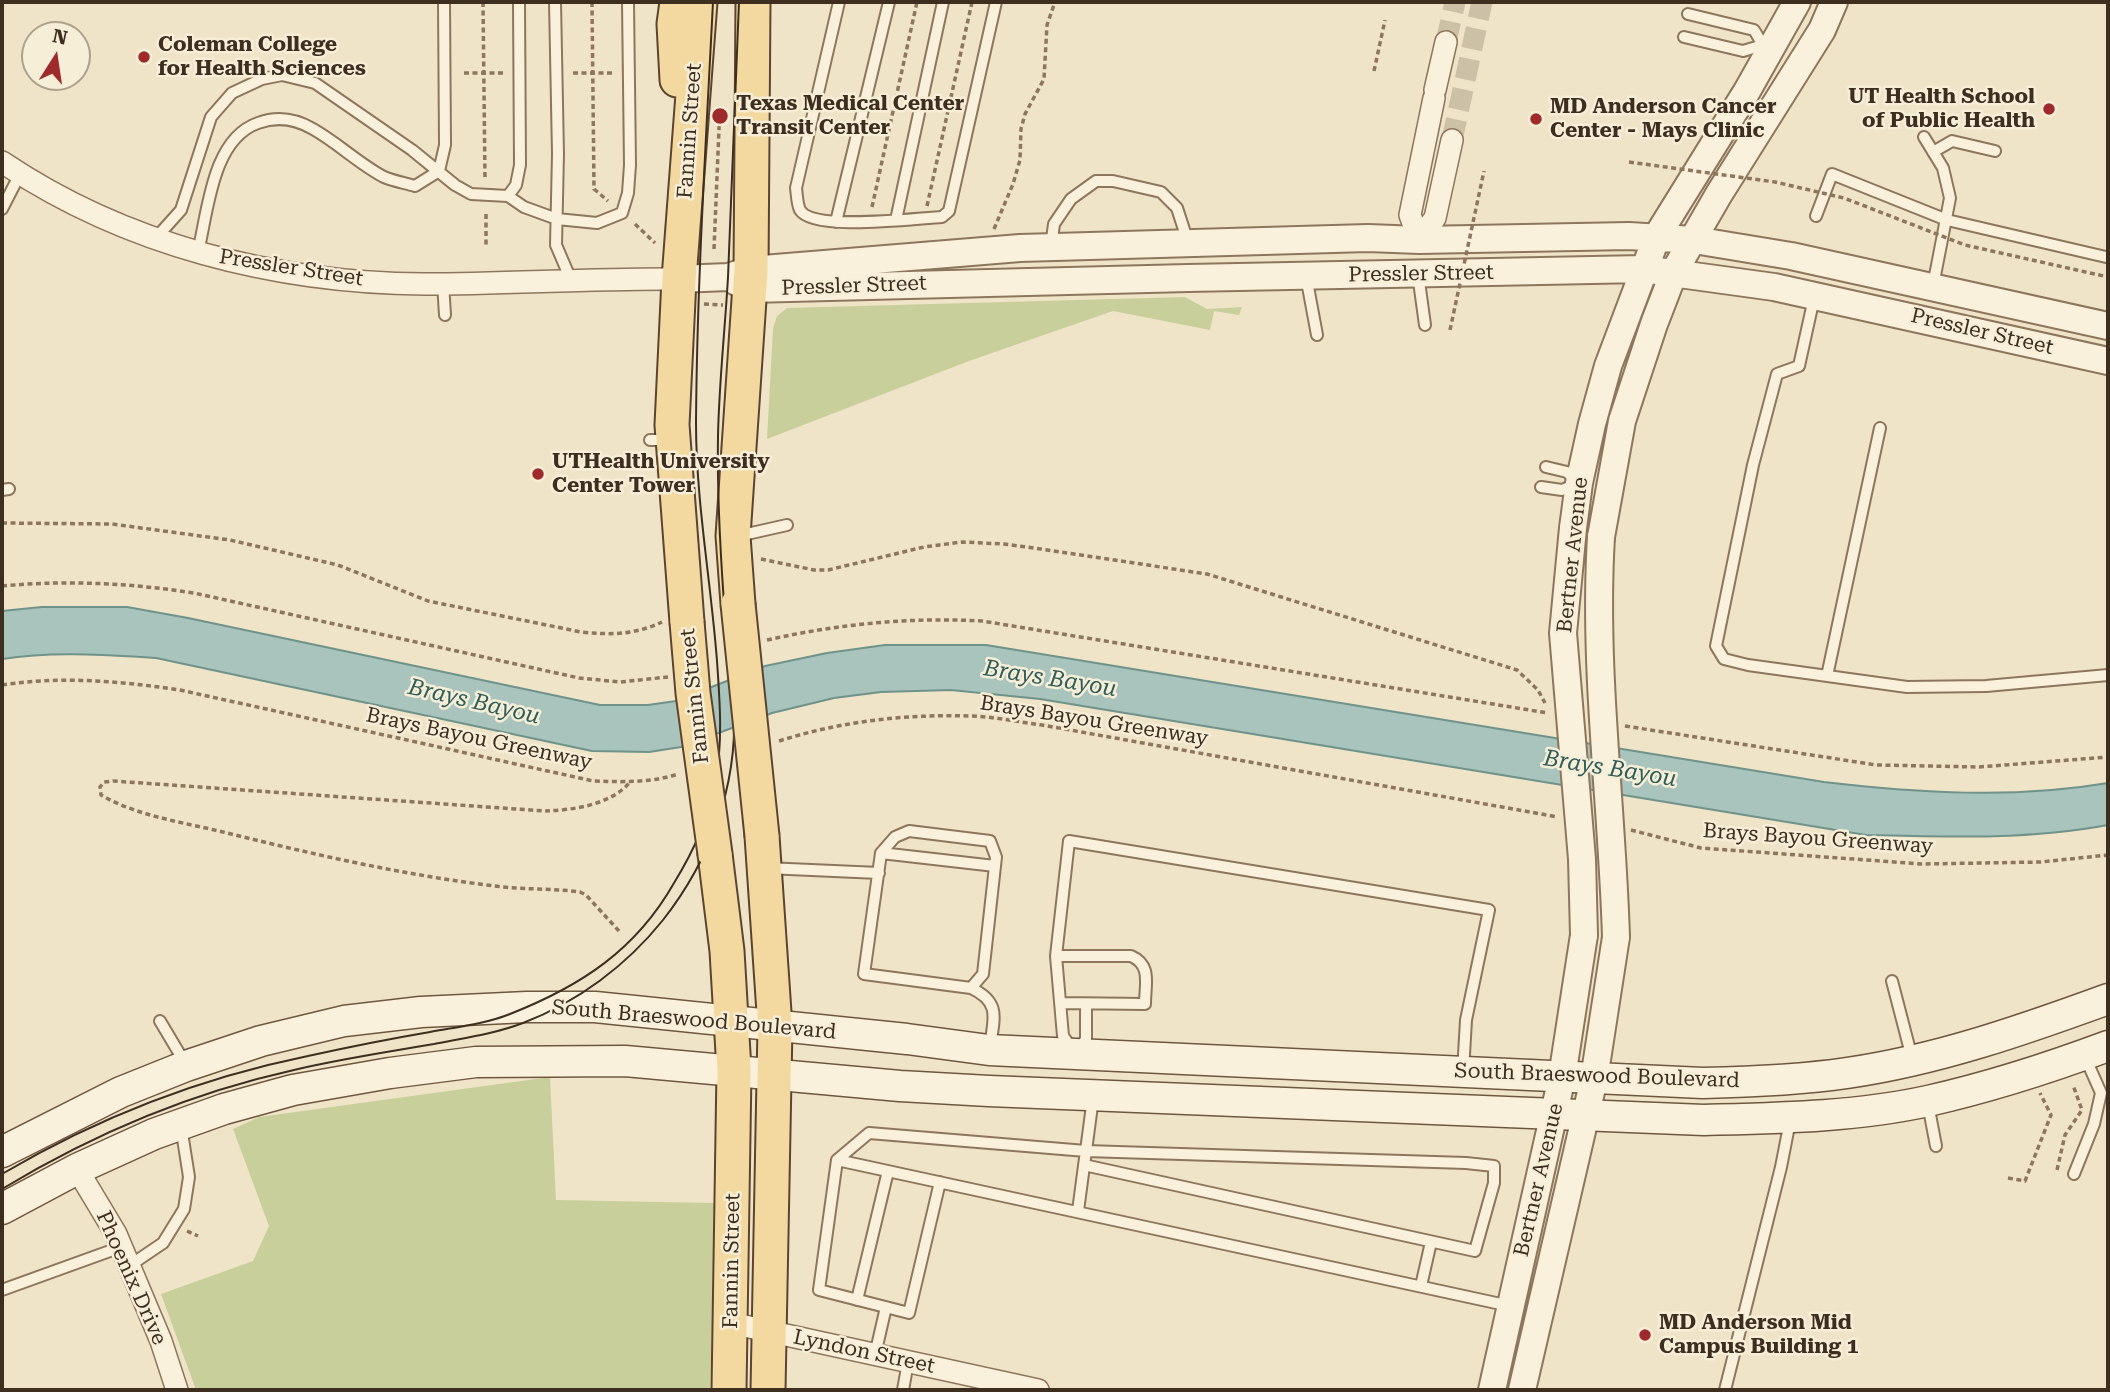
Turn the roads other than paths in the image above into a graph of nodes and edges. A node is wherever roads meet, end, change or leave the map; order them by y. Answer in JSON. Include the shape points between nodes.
{"nodes":[{"id":1,"x":444,"y":2,"type":"edge"},
{"id":2,"x":519,"y":2,"type":"edge"},
{"id":3,"x":555,"y":2,"type":"edge"},
{"id":4,"x":628,"y":2,"type":"edge"},
{"id":5,"x":677,"y":2,"type":"edge"},
{"id":6,"x":700,"y":2,"type":"edge"},
{"id":7,"x":753,"y":2,"type":"edge"},
{"id":8,"x":765,"y":2,"type":"edge"},
{"id":9,"x":839,"y":2,"type":"edge"},
{"id":10,"x":889,"y":2,"type":"edge"},
{"id":11,"x":943,"y":2,"type":"edge"},
{"id":12,"x":996,"y":2,"type":"edge"},
{"id":13,"x":1797,"y":2,"type":"edge"},
{"id":14,"x":1834,"y":2,"type":"edge"},
{"id":15,"x":1688,"y":14,"type":"dead end"},
{"id":16,"x":1684,"y":37,"type":"dead end"},
{"id":17,"x":1446,"y":42,"type":"tunnel mouth"},
{"id":18,"x":1767,"y":47,"type":"junction"},
{"id":19,"x":1801,"y":66,"type":"junction"},
{"id":20,"x":735,"y":110,"type":"junction"},
{"id":21,"x":1924,"y":137,"type":"dead end"},
{"id":22,"x":1452,"y":140,"type":"tunnel mouth"},
{"id":23,"x":1996,"y":151,"type":"dead end"},
{"id":24,"x":1933,"y":152,"type":"junction"},
{"id":25,"x":11,"y":168,"type":"edge"},
{"id":26,"x":439,"y":172,"type":"junction"},
{"id":27,"x":508,"y":196,"type":"junction"},
{"id":28,"x":2,"y":209,"type":"edge"},
{"id":29,"x":1816,"y":216,"type":"dead end"},
{"id":30,"x":557,"y":219,"type":"junction"},
{"id":31,"x":896,"y":220,"type":"junction"},
{"id":32,"x":1947,"y":220,"type":"junction"},
{"id":33,"x":836,"y":222,"type":"junction"},
{"id":34,"x":683,"y":225,"type":"junction"},
{"id":35,"x":1657,"y":236,"type":"junction"},
{"id":36,"x":155,"y":239,"type":"junction"},
{"id":37,"x":1419,"y":240,"type":"junction"},
{"id":38,"x":1694,"y":240,"type":"junction"},
{"id":39,"x":1188,"y":242,"type":"junction"},
{"id":40,"x":1051,"y":247,"type":"junction"},
{"id":41,"x":974,"y":251,"type":"junction"},
{"id":42,"x":198,"y":252,"type":"junction"},
{"id":43,"x":2106,"y":257,"type":"dead end"},
{"id":44,"x":1643,"y":270,"type":"junction"},
{"id":45,"x":1674,"y":272,"type":"junction"},
{"id":46,"x":1418,"y":274,"type":"junction"},
{"id":47,"x":1306,"y":276,"type":"junction"},
{"id":48,"x":1188,"y":278,"type":"junction"},
{"id":49,"x":679,"y":279,"type":"junction"},
{"id":50,"x":572,"y":280,"type":"junction"},
{"id":51,"x":443,"y":283,"type":"junction"},
{"id":52,"x":966,"y":284,"type":"junction"},
{"id":53,"x":738,"y":285,"type":"junction"},
{"id":54,"x":1933,"y":286,"type":"junction"},
{"id":55,"x":1814,"y":295,"type":"junction"},
{"id":56,"x":446,"y":315,"type":"dead end"},
{"id":57,"x":1925,"y":319,"type":"junction"},
{"id":58,"x":1425,"y":325,"type":"dead end"},
{"id":59,"x":2108,"y":326,"type":"edge"},
{"id":60,"x":1317,"y":335,"type":"dead end"},
{"id":61,"x":2108,"y":361,"type":"edge"},
{"id":62,"x":1880,"y":428,"type":"dead end"},
{"id":63,"x":1546,"y":467,"type":"dead end"},
{"id":64,"x":1579,"y":483,"type":"junction"},
{"id":65,"x":1541,"y":487,"type":"dead end"},
{"id":66,"x":1609,"y":488,"type":"junction"},
{"id":67,"x":786,"y":525,"type":"dead end"},
{"id":68,"x":734,"y":546,"type":"junction"},
{"id":69,"x":2108,"y":675,"type":"edge"},
{"id":70,"x":1827,"y":676,"type":"junction"},
{"id":71,"x":763,"y":852,"type":"junction"},
{"id":72,"x":881,"y":853,"type":"junction"},
{"id":73,"x":995,"y":866,"type":"junction"},
{"id":74,"x":879,"y":873,"type":"junction"},
{"id":75,"x":1056,"y":956,"type":"junction"},
{"id":76,"x":1892,"y":981,"type":"dead end"},
{"id":77,"x":971,"y":988,"type":"junction"},
{"id":78,"x":2108,"y":999,"type":"edge"},
{"id":79,"x":1062,"y":1003,"type":"junction"},
{"id":80,"x":1086,"y":1004,"type":"junction"},
{"id":81,"x":160,"y":1021,"type":"dead end"},
{"id":82,"x":732,"y":1021,"type":"junction"},
{"id":83,"x":775,"y":1027,"type":"junction"},
{"id":84,"x":2025,"y":1030,"type":"junction"},
{"id":85,"x":989,"y":1050,"type":"junction"},
{"id":86,"x":1076,"y":1054,"type":"junction"},
{"id":87,"x":2087,"y":1059,"type":"edge"},
{"id":88,"x":1913,"y":1060,"type":"junction"},
{"id":89,"x":186,"y":1066,"type":"junction"},
{"id":90,"x":734,"y":1070,"type":"junction"},
{"id":91,"x":1463,"y":1072,"type":"junction"},
{"id":92,"x":774,"y":1074,"type":"junction"},
{"id":93,"x":1562,"y":1077,"type":"junction"},
{"id":94,"x":1805,"y":1078,"type":"junction"},
{"id":95,"x":1594,"y":1079,"type":"junction"},
{"id":96,"x":1084,"y":1095,"type":"junction"},
{"id":97,"x":1927,"y":1101,"type":"junction"},
{"id":98,"x":1553,"y":1114,"type":"junction"},
{"id":99,"x":1585,"y":1116,"type":"junction"},
{"id":100,"x":1799,"y":1117,"type":"junction"},
{"id":101,"x":180,"y":1124,"type":"junction"},
{"id":102,"x":1936,"y":1146,"type":"dead end"},
{"id":103,"x":1086,"y":1151,"type":"junction"},
{"id":104,"x":2,"y":1152,"type":"edge"},
{"id":105,"x":837,"y":1160,"type":"junction"},
{"id":106,"x":1084,"y":1165,"type":"junction"},
{"id":107,"x":77,"y":1169,"type":"junction"},
{"id":108,"x":888,"y":1171,"type":"junction"},
{"id":109,"x":2074,"y":1174,"type":"dead end"},
{"id":110,"x":940,"y":1182,"type":"junction"},
{"id":111,"x":2,"y":1209,"type":"edge"},
{"id":112,"x":1078,"y":1211,"type":"junction"},
{"id":113,"x":1431,"y":1241,"type":"junction"},
{"id":114,"x":125,"y":1256,"type":"junction"},
{"id":115,"x":1520,"y":1264,"type":"junction"},
{"id":116,"x":1421,"y":1286,"type":"junction"},
{"id":117,"x":2,"y":1290,"type":"edge"},
{"id":118,"x":857,"y":1300,"type":"junction"},
{"id":119,"x":886,"y":1307,"type":"junction"},
{"id":120,"x":1510,"y":1307,"type":"junction"},
{"id":121,"x":731,"y":1324,"type":"junction"},
{"id":122,"x":769,"y":1332,"type":"junction"},
{"id":123,"x":875,"y":1355,"type":"junction"},
{"id":124,"x":908,"y":1362,"type":"junction"},
{"id":125,"x":986,"y":1385,"type":"edge"},
{"id":126,"x":177,"y":1390,"type":"edge"},
{"id":127,"x":729,"y":1390,"type":"edge"},
{"id":128,"x":768,"y":1390,"type":"edge"},
{"id":129,"x":903,"y":1390,"type":"edge"},
{"id":130,"x":1038,"y":1390,"type":"edge"},
{"id":131,"x":1492,"y":1390,"type":"edge"},
{"id":132,"x":1508,"y":1390,"type":"edge"},
{"id":133,"x":1522,"y":1390,"type":"edge"},
{"id":134,"x":1725,"y":1390,"type":"edge"}],
"edges":[{"from":1,"to":26,"type":"lane","via":[[445,145]]},
{"from":2,"to":27,"type":"lane","via":[[520,165]]},
{"from":3,"to":30,"type":"lane"},
{"from":4,"to":30,"type":"lane","via":[[628,193],[621,213],[597,223]]},
{"from":5,"to":34,"type":"main road","via":[[674,24]]},
{"from":6,"to":34,"type":"main road","name":"Fannin Street"},
{"from":7,"to":20,"type":"main road","name":"Fannin Street"},
{"from":8,"to":20,"type":"main road"},
{"from":9,"to":33,"type":"lane","via":[[796,188],[801,212]]},
{"from":10,"to":33,"type":"lane"},
{"from":11,"to":31,"type":"lane"},
{"from":12,"to":31,"type":"lane","via":[[949,211],[942,217]]},
{"from":13,"to":18,"type":"street","name":"Bertner Avenue"},
{"from":14,"to":19,"type":"street","name":"Bertner Avenue"},
{"from":15,"to":18,"type":"lane","via":[[1754,30]]},
{"from":16,"to":18,"type":"lane","via":[[1743,51]]},
{"from":17,"to":37,"type":"street","via":[[1410,215]]},
{"from":18,"to":19,"type":"street"},
{"from":18,"to":35,"type":"street","name":"Bertner Avenue","via":[[1747,91]]},
{"from":19,"to":38,"type":"street","name":"Bertner Avenue"},
{"from":20,"to":53,"type":"main road","name":"Fannin Street"},
{"from":21,"to":24,"type":"lane"},
{"from":22,"to":37,"type":"street","via":[[1435,218]]},
{"from":23,"to":24,"type":"lane","via":[[1952,141]]},
{"from":24,"to":32,"type":"lane","via":[[1947,183]]},
{"from":25,"to":28,"type":"lane"},
{"from":25,"to":36,"type":"street","name":"Pressler Street","via":[[81,207]]},
{"from":26,"to":27,"type":"lane","via":[[471,194]]},
{"from":26,"to":36,"type":"lane","via":[[315,83],[282,75],[262,79],[232,93],[211,117],[181,210]]},
{"from":26,"to":42,"type":"lane","via":[[415,186],[385,177],[314,129],[271,118],[235,136],[220,161]]},
{"from":27,"to":30,"type":"lane"},
{"from":29,"to":32,"type":"lane","via":[[1832,174]]},
{"from":30,"to":50,"type":"lane","via":[[556,245]]},
{"from":31,"to":33,"type":"lane"},
{"from":32,"to":43,"type":"lane"},
{"from":32,"to":54,"type":"lane"},
{"from":34,"to":49,"type":"main road","name":"Fannin Street"},
{"from":35,"to":37,"type":"street","name":"Pressler Street"},
{"from":35,"to":38,"type":"street","name":"Pressler Street"},
{"from":35,"to":44,"type":"street","name":"Bertner Avenue"},
{"from":36,"to":42,"type":"street","name":"Pressler Street"},
{"from":37,"to":39,"type":"street","name":"Pressler Street"},
{"from":37,"to":46,"type":"street"},
{"from":38,"to":45,"type":"street","name":"Bertner Avenue"},
{"from":38,"to":54,"type":"street","name":"Pressler Street"},
{"from":39,"to":40,"type":"street","name":"Pressler Street"},
{"from":39,"to":40,"type":"lane","via":[[1177,208],[1161,192],[1096,181],[1071,199],[1060,215]]},
{"from":39,"to":48,"type":"street"},
{"from":40,"to":41,"type":"street","name":"Pressler Street"},
{"from":41,"to":52,"type":"street"},
{"from":41,"to":53,"type":"street","name":"Pressler Street"},
{"from":42,"to":51,"type":"street","name":"Pressler Street","via":[[323,277]]},
{"from":44,"to":45,"type":"street","name":"Pressler Street"},
{"from":44,"to":46,"type":"street","name":"Pressler Street"},
{"from":44,"to":64,"type":"street","name":"Bertner Avenue","via":[[1608,366]]},
{"from":45,"to":55,"type":"street","name":"Pressler Street"},
{"from":45,"to":66,"type":"street","name":"Bertner Avenue","via":[[1632,387]]},
{"from":46,"to":47,"type":"street","name":"Pressler Street"},
{"from":46,"to":58,"type":"lane"},
{"from":47,"to":48,"type":"street","name":"Pressler Street"},
{"from":47,"to":60,"type":"lane"},
{"from":48,"to":52,"type":"street","name":"Pressler Street"},
{"from":49,"to":50,"type":"street","name":"Pressler Street"},
{"from":49,"to":53,"type":"street","name":"Pressler Street"},
{"from":49,"to":82,"type":"main road","name":"Fannin Street","bridge":true,"via":[[662,440]]},
{"from":50,"to":51,"type":"street","name":"Pressler Street"},
{"from":51,"to":56,"type":"lane"},
{"from":52,"to":53,"type":"street","name":"Pressler Street"},
{"from":53,"to":68,"type":"main road","name":"Fannin Street"},
{"from":54,"to":57,"type":"street"},
{"from":54,"to":59,"type":"street","name":"Pressler Street"},
{"from":55,"to":57,"type":"street","name":"Pressler Street"},
{"from":55,"to":70,"type":"lane","via":[[1799,366],[1777,374],[1753,465],[1716,646],[1724,659]]},
{"from":57,"to":61,"type":"street","name":"Pressler Street"},
{"from":62,"to":70,"type":"lane"},
{"from":63,"to":64,"type":"lane","via":[[1567,471]]},
{"from":64,"to":65,"type":"lane","via":[[1562,490]]},
{"from":64,"to":66,"type":"street"},
{"from":64,"to":93,"type":"street","name":"Bertner Avenue","bridge":true,"via":[[1563,633],[1584,936]]},
{"from":66,"to":95,"type":"street","name":"Bertner Avenue","bridge":true,"via":[[1601,537],[1598,627],[1616,937]]},
{"from":67,"to":68,"type":"lane"},
{"from":68,"to":71,"type":"main road","name":"Fannin Street","bridge":true},
{"from":69,"to":70,"type":"lane","via":[[1952,688]]},
{"from":71,"to":74,"type":"lane"},
{"from":71,"to":83,"type":"main road","name":"Fannin Street"},
{"from":72,"to":73,"type":"lane"},
{"from":72,"to":73,"type":"lane","via":[[895,837],[909,831],[989,841]]},
{"from":72,"to":74,"type":"lane"},
{"from":73,"to":77,"type":"lane","via":[[983,974]]},
{"from":74,"to":77,"type":"lane","via":[[864,974]]},
{"from":75,"to":79,"type":"lane"},
{"from":75,"to":80,"type":"lane","via":[[1131,956],[1145,965],[1144,1004]]},
{"from":75,"to":91,"type":"lane","via":[[1069,841],[1489,910],[1466,1020]]},
{"from":76,"to":88,"type":"lane"},
{"from":77,"to":85,"type":"lane","via":[[985,995],[995,1010]]},
{"from":78,"to":84,"type":"main road","name":"South Braeswood Boulevard"},
{"from":79,"to":80,"type":"lane"},
{"from":79,"to":86,"type":"lane","via":[[1063,1036]]},
{"from":80,"to":86,"type":"lane","via":[[1086,1039]]},
{"from":81,"to":89,"type":"lane"},
{"from":82,"to":83,"type":"main road","name":"South Braeswood Boulevard"},
{"from":82,"to":89,"type":"main road","name":"South Braeswood Boulevard","via":[[559,1006],[421,1012],[344,1021],[261,1041]]},
{"from":82,"to":90,"type":"main road","name":"Fannin Street"},
{"from":83,"to":85,"type":"main road","name":"South Braeswood Boulevard"},
{"from":83,"to":92,"type":"main road","name":"Fannin Street"},
{"from":84,"to":88,"type":"main road","name":"South Braeswood Boulevard"},
{"from":84,"to":97,"type":"main road","via":[[1982,1056],[1928,1078]]},
{"from":85,"to":86,"type":"main road","name":"South Braeswood Boulevard"},
{"from":86,"to":91,"type":"main road","name":"South Braeswood Boulevard"},
{"from":86,"to":96,"type":"main road"},
{"from":87,"to":97,"type":"main road","name":"South Braeswood Boulevard"},
{"from":87,"to":109,"type":"lane","via":[[2101,1093]]},
{"from":88,"to":94,"type":"main road","name":"South Braeswood Boulevard"},
{"from":89,"to":104,"type":"main road","name":"South Braeswood Boulevard","via":[[121,1092]]},
{"from":90,"to":92,"type":"main road","name":"South Braeswood Boulevard"},
{"from":90,"to":101,"type":"main road","name":"South Braeswood Boulevard","via":[[625,1061],[476,1062],[293,1090]]},
{"from":90,"to":121,"type":"main road","name":"Fannin Street"},
{"from":91,"to":93,"type":"main road","name":"South Braeswood Boulevard"},
{"from":92,"to":96,"type":"main road","name":"South Braeswood Boulevard","via":[[912,1087]]},
{"from":92,"to":122,"type":"main road","name":"Fannin Street"},
{"from":93,"to":95,"type":"main road","name":"South Braeswood Boulevard"},
{"from":93,"to":98,"type":"street","name":"Bertner Avenue"},
{"from":94,"to":95,"type":"main road","name":"South Braeswood Boulevard","via":[[1703,1083]]},
{"from":94,"to":100,"type":"main road"},
{"from":95,"to":99,"type":"street","name":"Bertner Avenue"},
{"from":96,"to":98,"type":"main road","name":"South Braeswood Boulevard"},
{"from":96,"to":103,"type":"lane"},
{"from":97,"to":100,"type":"main road","name":"South Braeswood Boulevard"},
{"from":97,"to":102,"type":"lane"},
{"from":98,"to":99,"type":"main road","name":"South Braeswood Boulevard"},
{"from":98,"to":115,"type":"street","name":"Bertner Avenue"},
{"from":99,"to":100,"type":"main road","name":"South Braeswood Boulevard"},
{"from":99,"to":133,"type":"street","name":"Bertner Avenue"},
{"from":100,"to":134,"type":"lane","via":[[1781,1167]]},
{"from":101,"to":107,"type":"main road","name":"South Braeswood Boulevard"},
{"from":101,"to":114,"type":"lane","via":[[189,1177],[184,1209],[163,1243]]},
{"from":103,"to":105,"type":"lane","via":[[869,1133]]},
{"from":103,"to":106,"type":"lane"},
{"from":103,"to":113,"type":"lane","via":[[1494,1167],[1475,1251]]},
{"from":105,"to":108,"type":"lane"},
{"from":105,"to":118,"type":"lane","via":[[819,1290]]},
{"from":106,"to":112,"type":"lane"},
{"from":106,"to":113,"type":"lane"},
{"from":107,"to":111,"type":"main road","name":"South Braeswood Boulevard"},
{"from":107,"to":114,"type":"street","name":"Phoenix Drive"},
{"from":108,"to":110,"type":"lane"},
{"from":108,"to":118,"type":"lane"},
{"from":110,"to":112,"type":"lane"},
{"from":110,"to":119,"type":"lane","via":[[909,1313]]},
{"from":112,"to":116,"type":"lane"},
{"from":113,"to":116,"type":"lane"},
{"from":114,"to":117,"type":"lane"},
{"from":114,"to":126,"type":"street","name":"Phoenix Drive"},
{"from":115,"to":120,"type":"street","name":"Bertner Avenue"},
{"from":115,"to":132,"type":"street","via":[[1525,1310]]},
{"from":116,"to":120,"type":"lane"},
{"from":118,"to":119,"type":"lane"},
{"from":119,"to":123,"type":"lane"},
{"from":120,"to":131,"type":"street","name":"Bertner Avenue"},
{"from":121,"to":122,"type":"street","name":"Lyndon Street"},
{"from":121,"to":127,"type":"main road","name":"Fannin Street"},
{"from":122,"to":123,"type":"street","name":"Lyndon Street"},
{"from":122,"to":128,"type":"main road","name":"Fannin Street"},
{"from":123,"to":124,"type":"street","name":"Lyndon Street"},
{"from":124,"to":125,"type":"street","name":"Lyndon Street"},
{"from":124,"to":129,"type":"lane"},
{"from":125,"to":130,"type":"street","name":"Lyndon Street"}]}
